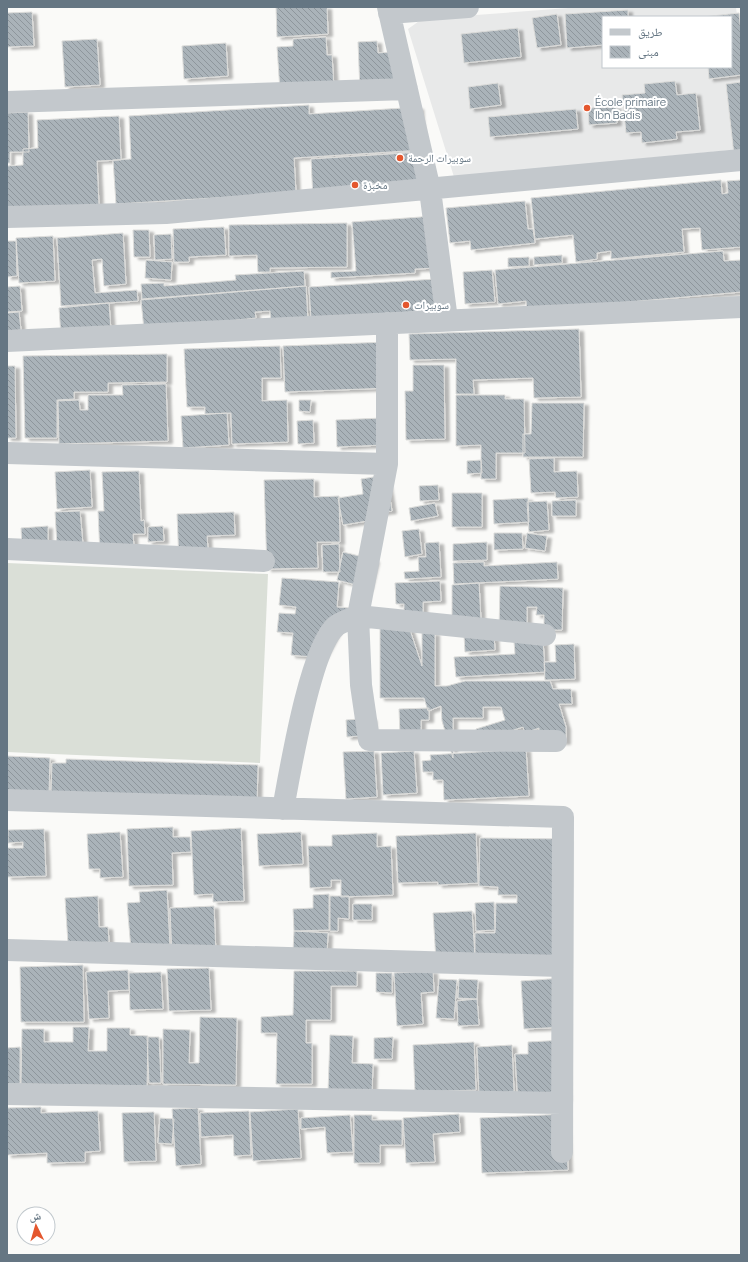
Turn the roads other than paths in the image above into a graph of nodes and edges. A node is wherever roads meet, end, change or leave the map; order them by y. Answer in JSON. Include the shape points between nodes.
{"nodes":[{"id":1,"x":468,"y":7,"type":"edge"},
{"id":2,"x":389,"y":10,"type":"edge"},
{"id":3,"x":407,"y":89,"type":"junction"},
{"id":4,"x":7,"y":102,"type":"edge"},
{"id":5,"x":741,"y":160,"type":"edge"},
{"id":6,"x":430,"y":190,"type":"junction"},
{"id":7,"x":7,"y":217,"type":"edge"},
{"id":8,"x":741,"y":306,"type":"edge"},
{"id":9,"x":447,"y":320,"type":"junction"},
{"id":10,"x":387,"y":322,"type":"junction"},
{"id":11,"x":7,"y":341,"type":"edge"},
{"id":12,"x":7,"y":453,"type":"edge"},
{"id":13,"x":387,"y":464,"type":"junction"},
{"id":14,"x":7,"y":549,"type":"edge"},
{"id":15,"x":264,"y":561,"type":"dead end"},
{"id":16,"x":358,"y":616,"type":"junction"},
{"id":17,"x":545,"y":635,"type":"dead end"},
{"id":18,"x":556,"y":741,"type":"dead end"},
{"id":19,"x":7,"y":800,"type":"edge"},
{"id":20,"x":283,"y":808,"type":"junction"},
{"id":21,"x":7,"y":950,"type":"edge"},
{"id":22,"x":562,"y":966,"type":"junction"},
{"id":23,"x":7,"y":1094,"type":"edge"},
{"id":24,"x":562,"y":1103,"type":"junction"},
{"id":25,"x":562,"y":1152,"type":"dead end"}],
"edges":[{"from":1,"to":2,"type":"street"},
{"from":2,"to":3,"type":"street"},
{"from":3,"to":4,"type":"street"},
{"from":3,"to":6,"type":"street"},
{"from":5,"to":6,"type":"street"},
{"from":6,"to":7,"type":"street","via":[[166,213]]},
{"from":6,"to":9,"type":"street"},
{"from":8,"to":9,"type":"street"},
{"from":9,"to":10,"type":"street"},
{"from":10,"to":11,"type":"street"},
{"from":10,"to":13,"type":"street"},
{"from":12,"to":13,"type":"street"},
{"from":13,"to":16,"type":"street"},
{"from":14,"to":15,"type":"street"},
{"from":16,"to":17,"type":"street"},
{"from":16,"to":18,"type":"street","via":[[361,685],[369,740]]},
{"from":16,"to":20,"type":"street","via":[[335,626],[321,646],[302,712]]},
{"from":19,"to":20,"type":"street"},
{"from":20,"to":22,"type":"street","via":[[562,817]]},
{"from":21,"to":22,"type":"street"},
{"from":22,"to":24,"type":"street"},
{"from":23,"to":24,"type":"street"},
{"from":24,"to":25,"type":"street"}]}
